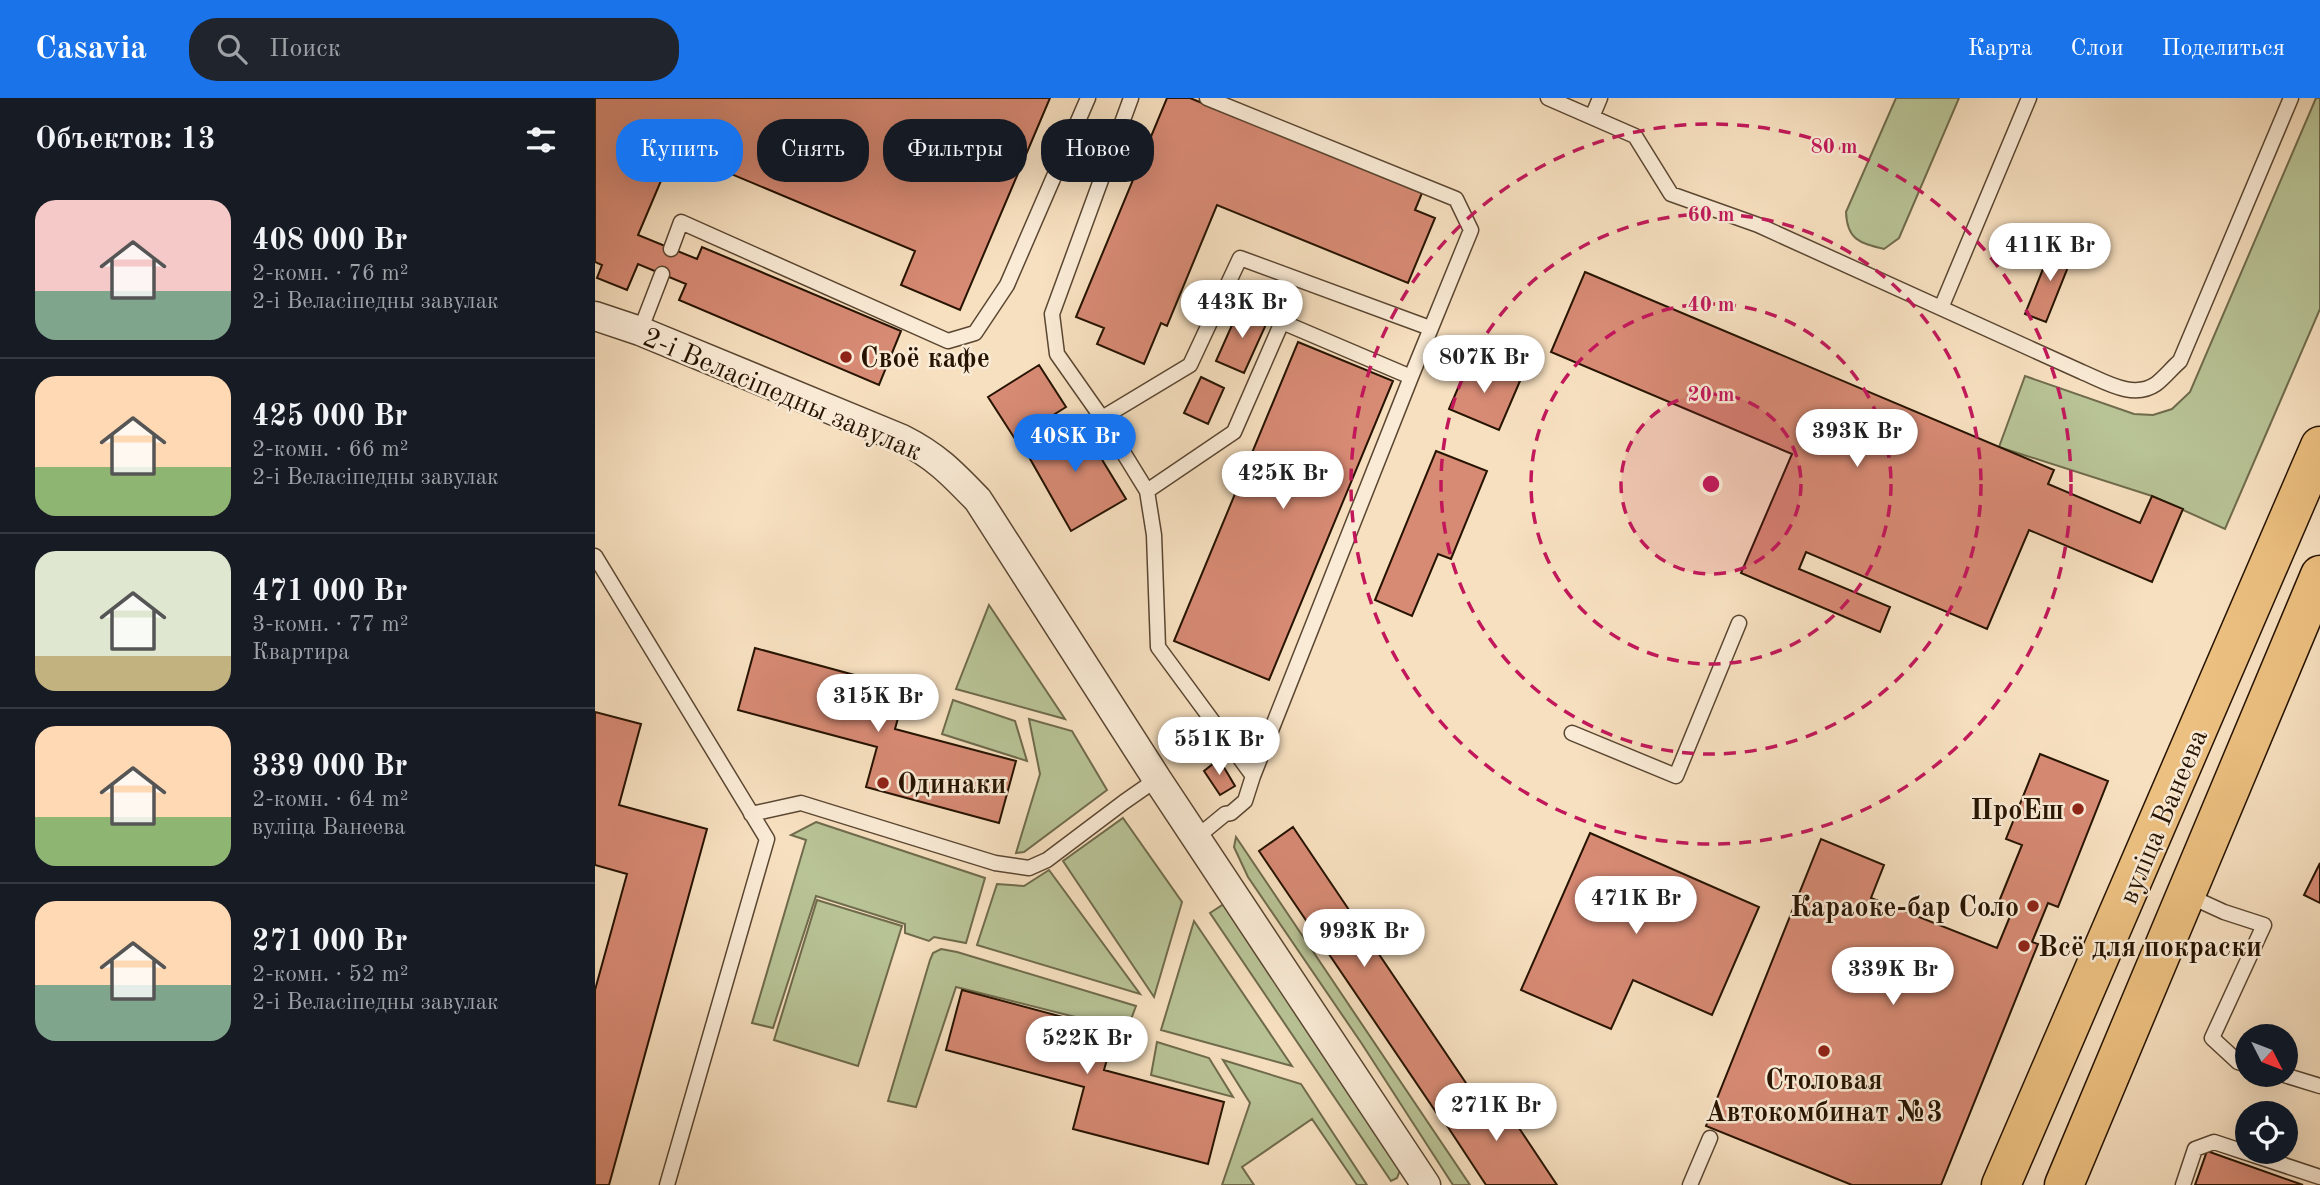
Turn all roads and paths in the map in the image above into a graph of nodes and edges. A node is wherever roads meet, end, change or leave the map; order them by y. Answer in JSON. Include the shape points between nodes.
{"nodes":[{"id":1,"x":1088,"y":98,"type":"edge"},
{"id":2,"x":1131,"y":98,"type":"edge"},
{"id":3,"x":1207,"y":98,"type":"edge"},
{"id":4,"x":1548,"y":98,"type":"edge"},
{"id":5,"x":1600,"y":98,"type":"edge"},
{"id":6,"x":2029,"y":98,"type":"edge"},
{"id":7,"x":2291,"y":98,"type":"edge"},
{"id":8,"x":1592,"y":117,"type":"junction"},
{"id":9,"x":671,"y":248,"type":"dead end"},
{"id":10,"x":662,"y":274,"type":"dead end"},
{"id":11,"x":1941,"y":308,"type":"junction"},
{"id":12,"x":595,"y":316,"type":"edge"},
{"id":13,"x":1430,"y":328,"type":"junction"},
{"id":14,"x":640,"y":331,"type":"junction"},
{"id":15,"x":1411,"y":377,"type":"junction"},
{"id":16,"x":1102,"y":418,"type":"junction"},
{"id":17,"x":2320,"y":446,"type":"edge"},
{"id":18,"x":1147,"y":491,"type":"junction"},
{"id":19,"x":595,"y":556,"type":"edge"},
{"id":20,"x":2320,"y":575,"type":"edge"},
{"id":21,"x":1739,"y":623,"type":"dead end"},
{"id":22,"x":1572,"y":733,"type":"dead end"},
{"id":23,"x":1253,"y":776,"type":"junction"},
{"id":24,"x":1157,"y":779,"type":"junction"},
{"id":25,"x":751,"y":814,"type":"junction"},
{"id":26,"x":1196,"y":837,"type":"junction"},
{"id":27,"x":2186,"y":895,"type":"junction"},
{"id":28,"x":2235,"y":1059,"type":"edge"},
{"id":29,"x":2298,"y":1079,"type":"edge"},
{"id":30,"x":2320,"y":1086,"type":"edge"},
{"id":31,"x":1710,"y":1138,"type":"dead end"},
{"id":32,"x":2320,"y":1177,"type":"edge"},
{"id":33,"x":667,"y":1185,"type":"edge"},
{"id":34,"x":1426,"y":1185,"type":"edge"},
{"id":35,"x":1690,"y":1185,"type":"edge"},
{"id":36,"x":2001,"y":1185,"type":"edge"},
{"id":37,"x":2064,"y":1185,"type":"edge"},
{"id":38,"x":2183,"y":1185,"type":"edge"}],
"edges":[{"from":1,"to":9,"type":"lane","via":[[1007,285],[975,334],[949,341],[681,222]]},
{"from":2,"to":16,"type":"lane","via":[[1052,314],[1056,354]]},
{"from":3,"to":13,"type":"lane","via":[[1456,199],[1471,230]]},
{"from":4,"to":8,"type":"lane"},
{"from":5,"to":8,"type":"lane"},
{"from":6,"to":11,"type":"lane"},
{"from":7,"to":11,"type":"lane","via":[[2180,361],[2156,384],[2140,391],[2119,387]]},
{"from":8,"to":11,"type":"lane","via":[[1635,136],[1671,194],[1758,225]]},
{"from":10,"to":14,"type":"lane"},
{"from":12,"to":14,"type":"street","name":"2-і Веласіпедны завулак"},
{"from":13,"to":15,"type":"lane"},
{"from":13,"to":16,"type":"lane","via":[[1240,258],[1190,365]]},
{"from":14,"to":24,"type":"street","name":"2-і Веласіпедны завулак","via":[[901,439],[946,466],[978,500]]},
{"from":15,"to":18,"type":"lane","via":[[1282,322],[1234,432]]},
{"from":15,"to":23,"type":"lane"},
{"from":16,"to":18,"type":"lane"},
{"from":17,"to":36,"type":"main road","name":"вуліца Ванеева"},
{"from":18,"to":23,"type":"lane","via":[[1154,535],[1158,647]]},
{"from":19,"to":25,"type":"lane"},
{"from":20,"to":27,"type":"main road","name":"вуліца Ванеева"},
{"from":21,"to":22,"type":"lane","via":[[1677,776]]},
{"from":23,"to":26,"type":"lane","via":[[1245,801]]},
{"from":24,"to":25,"type":"lane","via":[[1047,860],[1029,868],[995,863],[801,803]]},
{"from":24,"to":26,"type":"street","name":"2-і Веласіпедны завулак"},
{"from":25,"to":33,"type":"lane","via":[[767,839]]},
{"from":26,"to":34,"type":"street","name":"2-і Веласіпедны завулак"},
{"from":27,"to":28,"type":"lane","via":[[2264,925],[2212,1038]]},
{"from":27,"to":37,"type":"main road","name":"вуліца Ванеева"},
{"from":29,"to":30,"type":"lane"},
{"from":31,"to":35,"type":"lane"},
{"from":32,"to":38,"type":"lane","via":[[2214,1142],[2195,1149]]}]}
